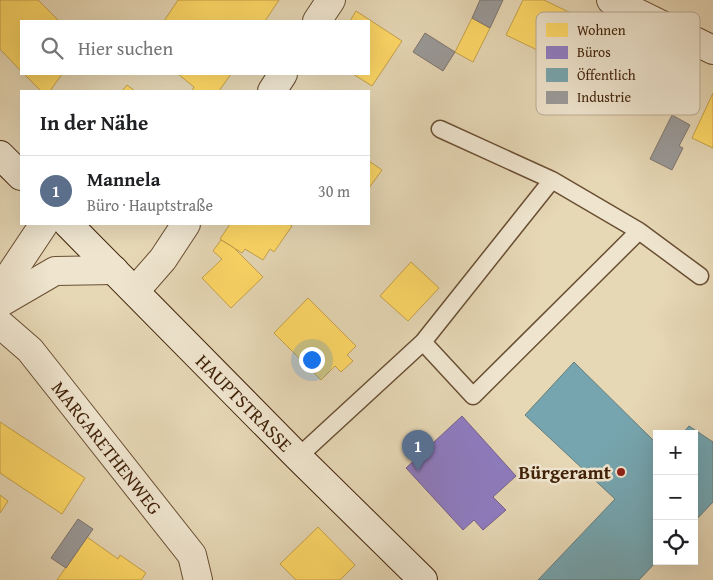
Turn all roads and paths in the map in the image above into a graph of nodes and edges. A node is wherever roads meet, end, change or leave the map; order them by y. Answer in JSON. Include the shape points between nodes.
{"nodes":[{"id":1,"x":331,"y":0,"type":"edge"},
{"id":2,"x":611,"y":0,"type":"edge"},
{"id":3,"x":635,"y":12,"type":"edge"},
{"id":4,"x":318,"y":20,"type":"edge"},
{"id":5,"x":700,"y":44,"type":"edge"},
{"id":6,"x":713,"y":50,"type":"edge"},
{"id":7,"x":282,"y":75,"type":"edge"},
{"id":8,"x":273,"y":90,"type":"edge"},
{"id":9,"x":440,"y":129,"type":"dead end"},
{"id":10,"x":0,"y":155,"type":"edge"},
{"id":11,"x":20,"y":175,"type":"edge"},
{"id":12,"x":552,"y":180,"type":"junction"},
{"id":13,"x":43,"y":225,"type":"edge"},
{"id":14,"x":69,"y":225,"type":"edge"},
{"id":15,"x":185,"y":225,"type":"edge"},
{"id":16,"x":638,"y":231,"type":"junction"},
{"id":17,"x":114,"y":270,"type":"junction"},
{"id":18,"x":700,"y":276,"type":"dead end"},
{"id":19,"x":0,"y":290,"type":"edge"},
{"id":20,"x":134,"y":291,"type":"junction"},
{"id":21,"x":0,"y":303,"type":"edge"},
{"id":22,"x":0,"y":324,"type":"edge"},
{"id":23,"x":423,"y":342,"type":"junction"},
{"id":24,"x":298,"y":457,"type":"junction"},
{"id":25,"x":198,"y":580,"type":"edge"},
{"id":26,"x":423,"y":580,"type":"edge"}],
"edges":[{"from":1,"to":4,"type":"street"},
{"from":2,"to":3,"type":"street"},
{"from":5,"to":6,"type":"street"},
{"from":7,"to":8,"type":"street"},
{"from":9,"to":12,"type":"lane"},
{"from":10,"to":11,"type":"street"},
{"from":12,"to":16,"type":"lane"},
{"from":12,"to":23,"type":"lane"},
{"from":13,"to":19,"type":"street"},
{"from":14,"to":17,"type":"street","name":"HAUPTSTRASSE"},
{"from":15,"to":20,"type":"street","via":[[163,259]]},
{"from":16,"to":18,"type":"lane"},
{"from":16,"to":23,"type":"lane","via":[[473,396]]},
{"from":17,"to":20,"type":"street","name":"HAUPTSTRASSE"},
{"from":17,"to":21,"type":"street","via":[[55,270]]},
{"from":20,"to":24,"type":"street","name":"HAUPTSTRASSE"},
{"from":22,"to":25,"type":"street","name":"MARGARETHENWEG","via":[[30,350],[192,555]]},
{"from":23,"to":24,"type":"lane"},
{"from":24,"to":26,"type":"street","name":"HAUPTSTRASSE"}]}
